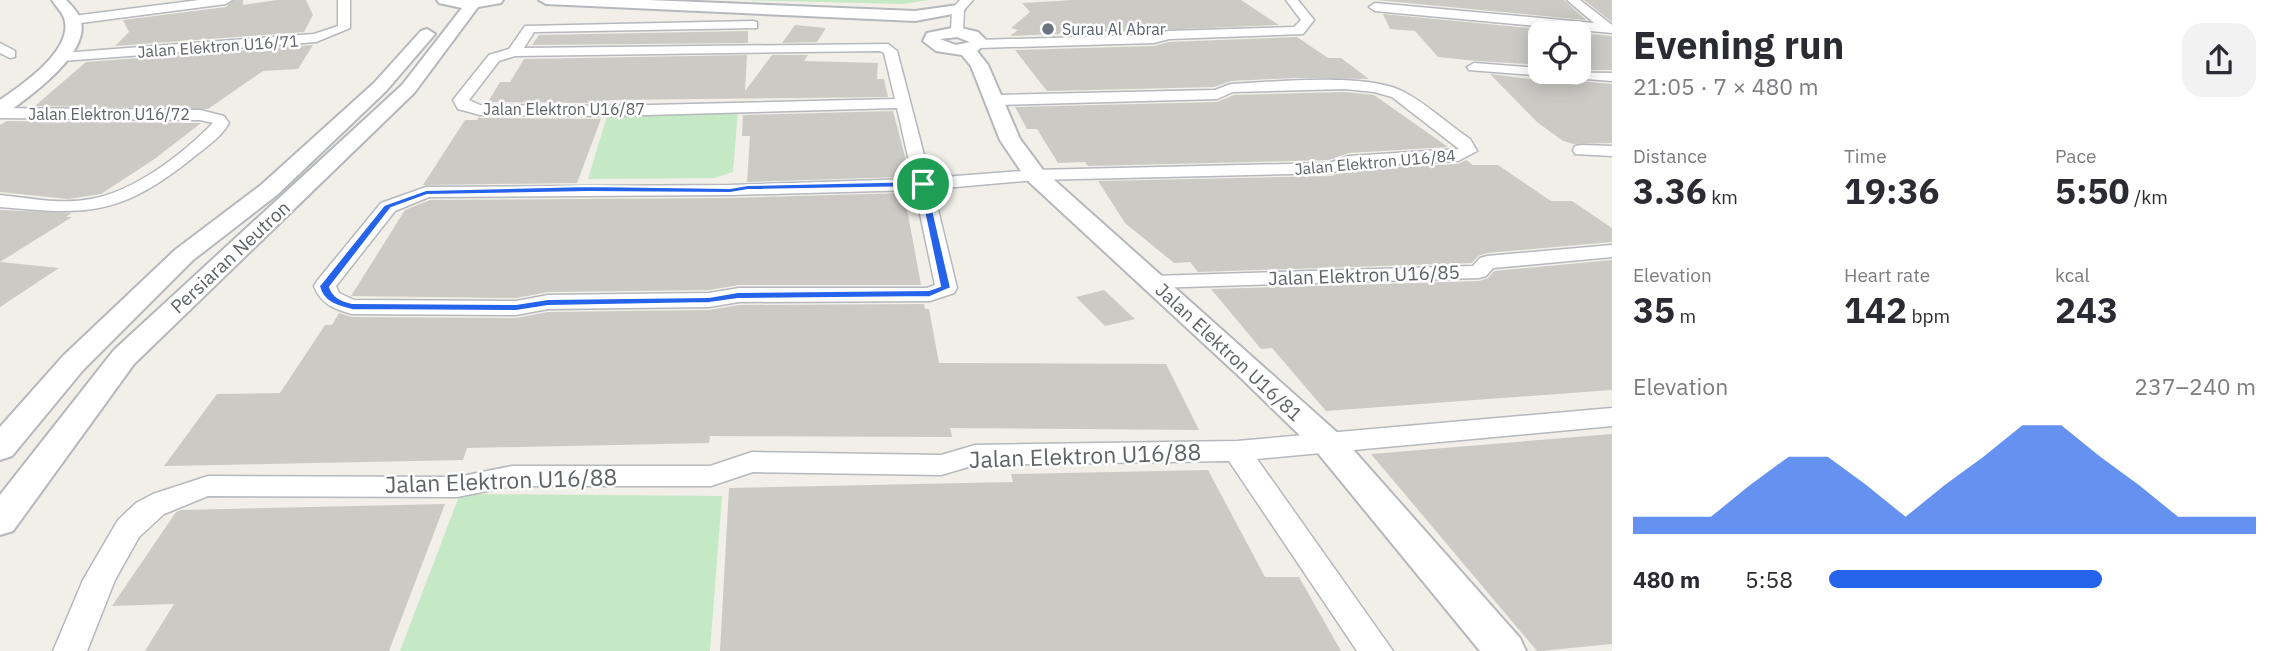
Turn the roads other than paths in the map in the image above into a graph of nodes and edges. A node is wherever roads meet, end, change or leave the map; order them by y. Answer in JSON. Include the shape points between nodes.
{"nodes":[{"id":1,"x":59,"y":0,"type":"edge"},
{"id":2,"x":226,"y":0,"type":"edge"},
{"id":3,"x":344,"y":0,"type":"edge"},
{"id":4,"x":546,"y":0,"type":"edge"},
{"id":5,"x":1292,"y":0,"type":"edge"},
{"id":6,"x":1573,"y":0,"type":"edge"},
{"id":7,"x":477,"y":2,"type":"edge"},
{"id":8,"x":962,"y":5,"type":"edge"},
{"id":9,"x":1375,"y":8,"type":"dead end"},
{"id":10,"x":877,"y":15,"type":"junction"},
{"id":11,"x":73,"y":20,"type":"junction"},
{"id":12,"x":753,"y":25,"type":"dead end"},
{"id":13,"x":647,"y":28,"type":"junction"},
{"id":14,"x":1610,"y":29,"type":"edge"},
{"id":15,"x":955,"y":39,"type":"junction"},
{"id":16,"x":638,"y":50,"type":"junction"},
{"id":17,"x":514,"y":52,"type":"junction"},
{"id":18,"x":62,"y":57,"type":"junction"},
{"id":19,"x":1474,"y":67,"type":"dead end"},
{"id":20,"x":1612,"y":77,"type":"edge"},
{"id":21,"x":996,"y":100,"type":"junction"},
{"id":22,"x":905,"y":103,"type":"junction"},
{"id":23,"x":2,"y":108,"type":"edge"},
{"id":24,"x":1581,"y":150,"type":"dead end"},
{"id":25,"x":1612,"y":151,"type":"edge"},
{"id":26,"x":1035,"y":175,"type":"junction"},
{"id":27,"x":923,"y":184,"type":"junction"},
{"id":28,"x":0,"y":201,"type":"edge"},
{"id":29,"x":1612,"y":251,"type":"edge"},
{"id":30,"x":1153,"y":282,"type":"junction"},
{"id":31,"x":1612,"y":416,"type":"edge"},
{"id":32,"x":1329,"y":444,"type":"junction"},
{"id":33,"x":0,"y":448,"type":"edge"},
{"id":34,"x":1237,"y":451,"type":"junction"},
{"id":35,"x":0,"y":522,"type":"edge"},
{"id":36,"x":70,"y":651,"type":"edge"},
{"id":37,"x":1376,"y":651,"type":"edge"},
{"id":38,"x":1505,"y":651,"type":"edge"}],
"edges":[{"from":1,"to":11,"type":"street"},
{"from":2,"to":11,"type":"street"},
{"from":3,"to":18,"type":"street","name":"Jalan Elektron U16/71","via":[[344,28],[316,38]]},
{"from":4,"to":10,"type":"street"},
{"from":5,"to":15,"type":"street","via":[[1308,20],[1298,31],[1066,43]]},
{"from":6,"to":14,"type":"street"},
{"from":7,"to":33,"type":"street","name":"Persiaran Neutron","via":[[269,190],[184,255],[82,354]]},
{"from":7,"to":35,"type":"street","name":"Persiaran Neutron","via":[[408,89],[124,356]]},
{"from":8,"to":10,"type":"street","via":[[915,16]]},
{"from":8,"to":15,"type":"street"},
{"from":9,"to":14,"type":"street"},
{"from":10,"to":15,"type":"street"},
{"from":11,"to":18,"type":"street"},
{"from":12,"to":13,"type":"street"},
{"from":13,"to":16,"type":"street"},
{"from":13,"to":17,"type":"street","via":[[531,29]]},
{"from":15,"to":21,"type":"street","name":"Jalan Elektron U16/81","via":[[979,65]]},
{"from":16,"to":17,"type":"street","name":"Jalan Elektron U16/87"},
{"from":16,"to":22,"type":"street","name":"Jalan Elektron U16/87","via":[[883,47],[890,51]]},
{"from":17,"to":22,"type":"street","name":"Jalan Elektron U16/87","via":[[494,58],[461,100],[463,106],[609,111]]},
{"from":18,"to":23,"type":"street"},
{"from":19,"to":20,"type":"street"},
{"from":21,"to":26,"type":"street","name":"Jalan Elektron U16/81","via":[[1010,140]]},
{"from":21,"to":26,"type":"street","name":"Jalan Elektron U16/84","via":[[1364,86],[1397,94],[1469,151],[1458,156],[1349,161],[1331,168]]},
{"from":22,"to":27,"type":"street"},
{"from":23,"to":28,"type":"street","name":"Jalan Elektron U16/72","via":[[200,115],[220,123],[182,158],[113,200],[71,207]]},
{"from":24,"to":25,"type":"street"},
{"from":26,"to":27,"type":"street"},
{"from":26,"to":30,"type":"street","name":"Jalan Elektron U16/81"},
{"from":27,"to":27,"type":"street","via":[[946,288],[930,294],[548,302],[516,308],[365,307],[338,303],[326,294],[325,286],[388,206],[426,192]]},
{"from":29,"to":30,"type":"street","name":"Jalan Elektron U16/85","via":[[1487,262],[1479,272]]},
{"from":30,"to":32,"type":"street","name":"Jalan Elektron U16/81"},
{"from":31,"to":32,"type":"street"},
{"from":32,"to":34,"type":"street","name":"Jalan Elektron U16/88"},
{"from":32,"to":38,"type":"street","name":"Jalan Elektron U16/81"},
{"from":34,"to":36,"type":"street","name":"Jalan Elektron U16/88","via":[[975,455],[941,465],[752,462],[711,476],[512,476],[457,487],[208,486],[140,516],[123,536]]},
{"from":34,"to":37,"type":"street"}]}
